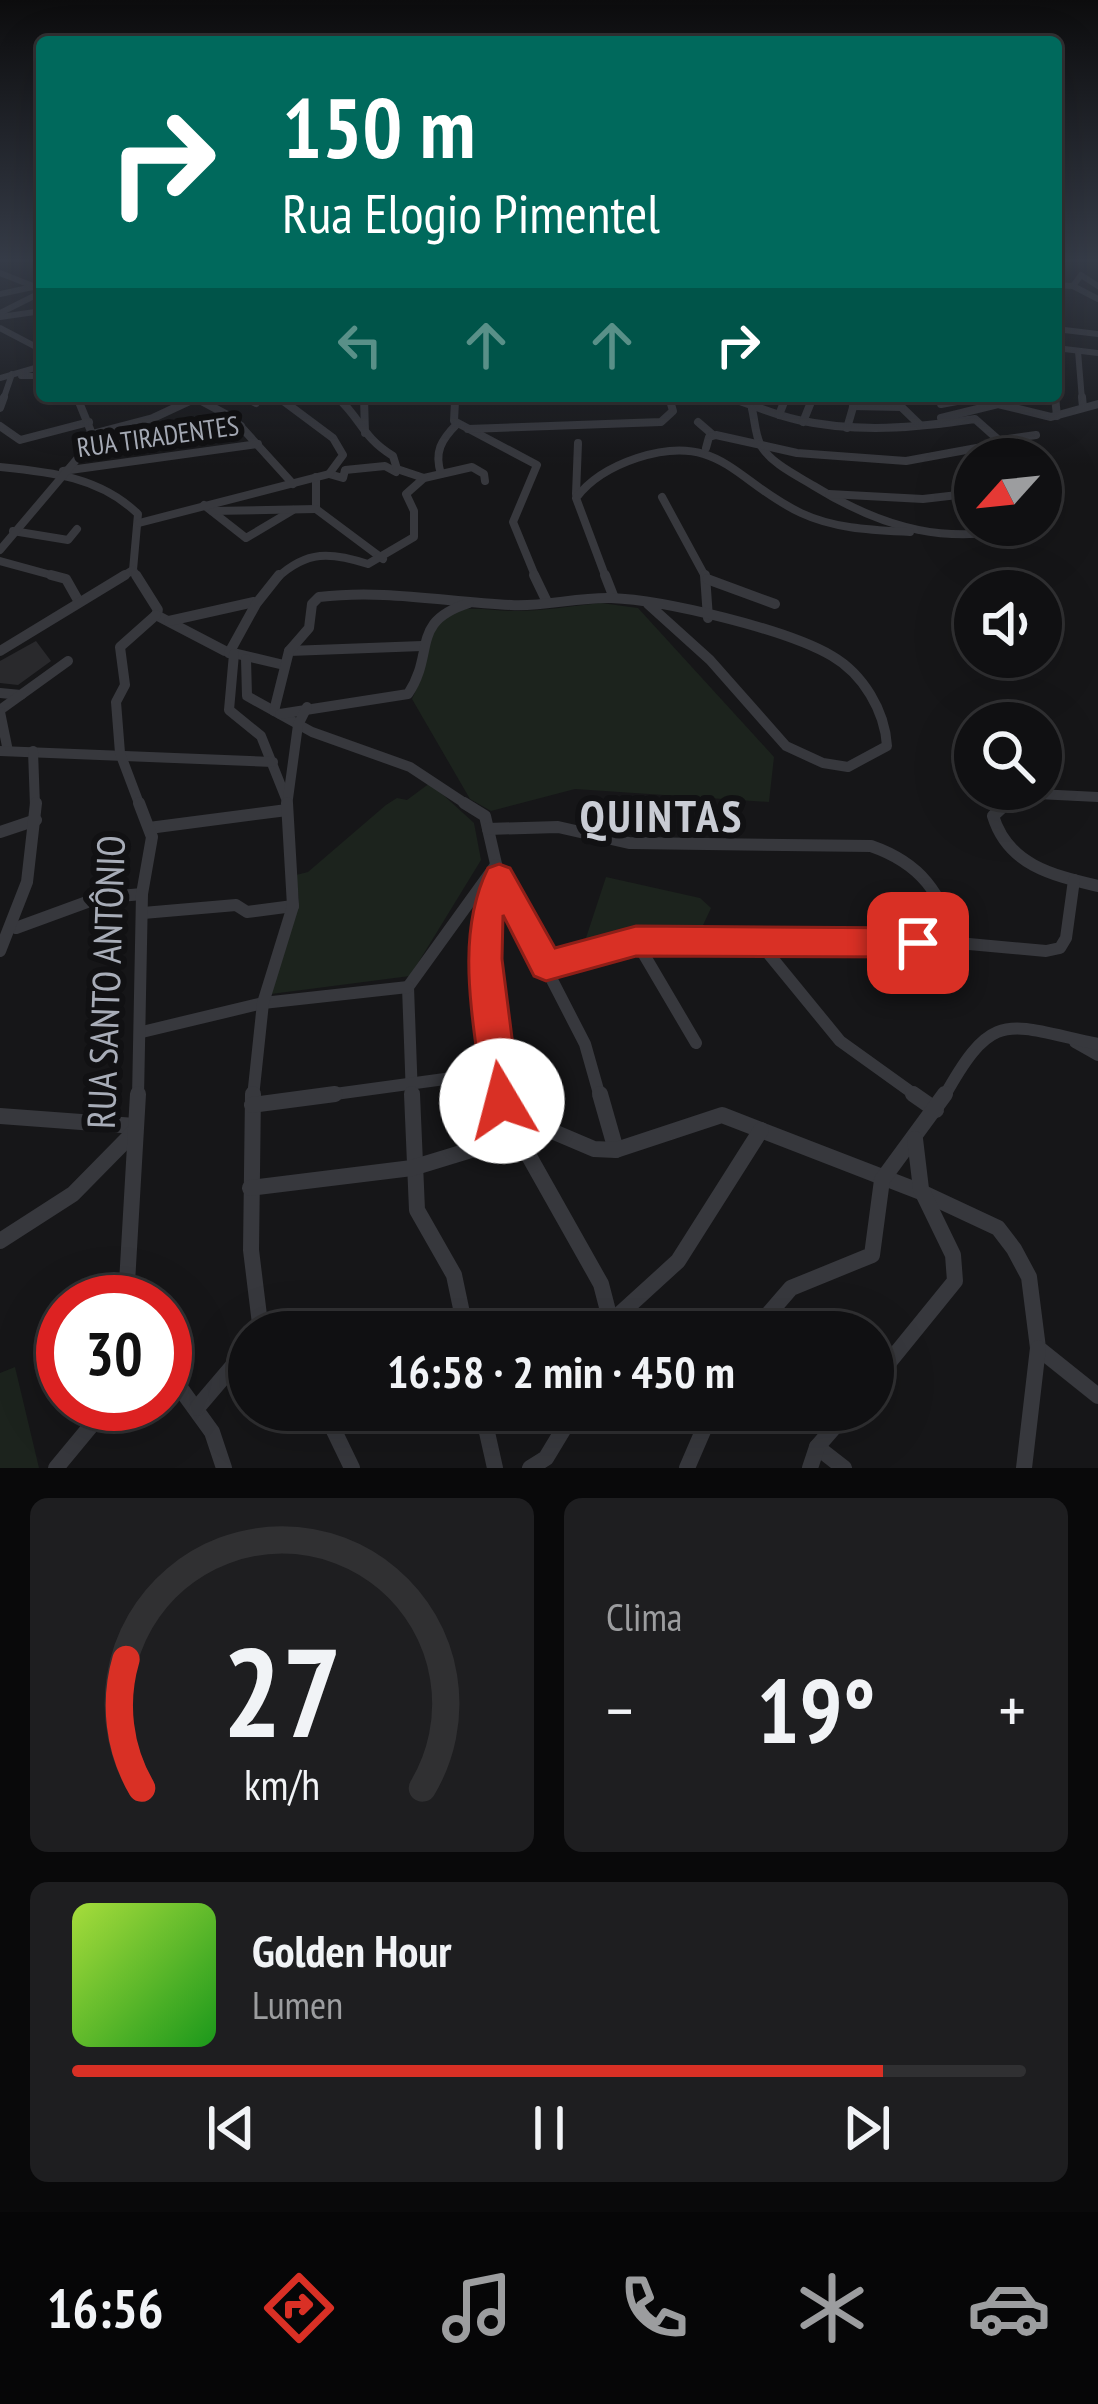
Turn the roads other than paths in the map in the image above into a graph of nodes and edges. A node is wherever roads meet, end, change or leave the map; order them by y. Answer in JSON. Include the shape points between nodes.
{"nodes":[{"id":1,"x":1,"y":329,"type":"edge"},
{"id":2,"x":1062,"y":329,"type":"edge"},
{"id":3,"x":1098,"y":334,"type":"edge"},
{"id":4,"x":36,"y":347,"type":"edge"},
{"id":5,"x":1062,"y":349,"type":"edge"},
{"id":6,"x":1078,"y":351,"type":"junction"},
{"id":7,"x":1098,"y":353,"type":"edge"},
{"id":8,"x":36,"y":368,"type":"edge"},
{"id":9,"x":12,"y":374,"type":"junction"},
{"id":10,"x":0,"y":375,"type":"edge"},
{"id":11,"x":36,"y":376,"type":"edge"},
{"id":12,"x":80,"y":402,"type":"edge"},
{"id":13,"x":184,"y":402,"type":"edge"},
{"id":14,"x":202,"y":402,"type":"edge"},
{"id":15,"x":284,"y":402,"type":"edge"},
{"id":16,"x":342,"y":402,"type":"edge"},
{"id":17,"x":364,"y":402,"type":"edge"},
{"id":18,"x":455,"y":402,"type":"edge"},
{"id":19,"x":671,"y":402,"type":"edge"},
{"id":20,"x":743,"y":402,"type":"edge"},
{"id":21,"x":784,"y":402,"type":"edge"},
{"id":22,"x":811,"y":402,"type":"edge"},
{"id":23,"x":855,"y":402,"type":"edge"},
{"id":24,"x":863,"y":402,"type":"edge"},
{"id":25,"x":896,"y":402,"type":"edge"},
{"id":26,"x":961,"y":402,"type":"edge"},
{"id":27,"x":984,"y":402,"type":"edge"},
{"id":28,"x":1000,"y":402,"type":"edge"},
{"id":29,"x":1028,"y":402,"type":"edge"},
{"id":30,"x":1056,"y":402,"type":"edge"},
{"id":31,"x":941,"y":404,"type":"joint"},
{"id":32,"x":1098,"y":404,"type":"edge"},
{"id":33,"x":0,"y":407,"type":"edge"},
{"id":34,"x":901,"y":407,"type":"junction"},
{"id":35,"x":1083,"y":407,"type":"junction"},
{"id":36,"x":752,"y":410,"type":"junction"},
{"id":37,"x":1028,"y":412,"type":"junction"},
{"id":38,"x":954,"y":414,"type":"junction"},
{"id":39,"x":779,"y":416,"type":"junction"},
{"id":40,"x":1057,"y":416,"type":"junction"},
{"id":41,"x":88,"y":422,"type":"junction"},
{"id":42,"x":698,"y":422,"type":"dead end"},
{"id":43,"x":803,"y":422,"type":"junction"},
{"id":44,"x":920,"y":425,"type":"junction"},
{"id":45,"x":0,"y":426,"type":"edge"},
{"id":46,"x":241,"y":426,"type":"junction"},
{"id":47,"x":461,"y":427,"type":"junction"},
{"id":48,"x":847,"y":428,"type":"junction"},
{"id":49,"x":92,"y":434,"type":"junction"},
{"id":50,"x":712,"y":435,"type":"junction"},
{"id":51,"x":1036,"y":435,"type":"dead end"},
{"id":52,"x":364,"y":436,"type":"junction"},
{"id":53,"x":999,"y":438,"type":"edge"},
{"id":54,"x":1022,"y":438,"type":"edge"},
{"id":55,"x":578,"y":443,"type":"dead end"},
{"id":56,"x":760,"y":444,"type":"junction"},
{"id":57,"x":258,"y":445,"type":"junction"},
{"id":58,"x":88,"y":446,"type":"junction"},
{"id":59,"x":706,"y":448,"type":"junction"},
{"id":60,"x":954,"y":452,"type":"edge"},
{"id":61,"x":0,"y":467,"type":"edge"},
{"id":62,"x":62,"y":472,"type":"junction"},
{"id":63,"x":405,"y":473,"type":"junction"},
{"id":64,"x":329,"y":474,"type":"junction"},
{"id":65,"x":441,"y":474,"type":"junction"},
{"id":66,"x":316,"y":477,"type":"junction"},
{"id":67,"x":424,"y":478,"type":"junction"},
{"id":68,"x":485,"y":482,"type":"dead end"},
{"id":69,"x":293,"y":484,"type":"junction"},
{"id":70,"x":826,"y":494,"type":"junction"},
{"id":71,"x":954,"y":495,"type":"edge"},
{"id":72,"x":662,"y":497,"type":"dead end"},
{"id":73,"x":576,"y":498,"type":"junction"},
{"id":74,"x":208,"y":508,"type":"junction"},
{"id":75,"x":316,"y":509,"type":"junction"},
{"id":76,"x":293,"y":510,"type":"junction"},
{"id":77,"x":140,"y":523,"type":"junction"},
{"id":78,"x":77,"y":529,"type":"dead end"},
{"id":79,"x":13,"y":531,"type":"junction"},
{"id":80,"x":910,"y":532,"type":"junction"},
{"id":81,"x":954,"y":538,"type":"edge"},
{"id":82,"x":0,"y":550,"type":"edge"},
{"id":83,"x":383,"y":559,"type":"junction"},
{"id":84,"x":0,"y":561,"type":"edge"},
{"id":85,"x":134,"y":570,"type":"junction"},
{"id":86,"x":707,"y":579,"type":"junction"},
{"id":87,"x":441,"y":597,"type":"junction"},
{"id":88,"x":614,"y":598,"type":"junction"},
{"id":89,"x":79,"y":602,"type":"junction"},
{"id":90,"x":254,"y":602,"type":"junction"},
{"id":91,"x":478,"y":602,"type":"junction"},
{"id":92,"x":547,"y":602,"type":"junction"},
{"id":93,"x":647,"y":604,"type":"junction"},
{"id":94,"x":775,"y":604,"type":"dead end"},
{"id":95,"x":212,"y":611,"type":"junction"},
{"id":96,"x":442,"y":612,"type":"junction"},
{"id":97,"x":156,"y":615,"type":"junction"},
{"id":98,"x":709,"y":618,"type":"junction"},
{"id":99,"x":169,"y":621,"type":"junction"},
{"id":100,"x":196,"y":636,"type":"junction"},
{"id":101,"x":422,"y":646,"type":"junction"},
{"id":102,"x":0,"y":651,"type":"edge"},
{"id":103,"x":289,"y":651,"type":"junction"},
{"id":104,"x":236,"y":655,"type":"junction"},
{"id":105,"x":68,"y":661,"type":"dead end"},
{"id":106,"x":284,"y":665,"type":"junction"},
{"id":107,"x":0,"y":693,"type":"edge"},
{"id":108,"x":21,"y":695,"type":"junction"},
{"id":109,"x":278,"y":695,"type":"junction"},
{"id":110,"x":247,"y":696,"type":"junction"},
{"id":111,"x":307,"y":707,"type":"junction"},
{"id":112,"x":0,"y":711,"type":"edge"},
{"id":113,"x":277,"y":712,"type":"junction"},
{"id":114,"x":298,"y":725,"type":"junction"},
{"id":115,"x":4,"y":751,"type":"edge"},
{"id":116,"x":33,"y":751,"type":"junction"},
{"id":117,"x":120,"y":753,"type":"junction"},
{"id":118,"x":272,"y":762,"type":"junction"},
{"id":119,"x":1098,"y":797,"type":"edge"},
{"id":120,"x":287,"y":806,"type":"junction"},
{"id":121,"x":36,"y":820,"type":"junction"},
{"id":122,"x":487,"y":823,"type":"junction"},
{"id":123,"x":149,"y":828,"type":"junction"},
{"id":124,"x":0,"y":832,"type":"edge"},
{"id":125,"x":498,"y":871,"type":"junction"},
{"id":126,"x":1074,"y":880,"type":"junction"},
{"id":127,"x":1098,"y":886,"type":"edge"},
{"id":128,"x":142,"y":894,"type":"junction"},
{"id":129,"x":293,"y":907,"type":"junction"},
{"id":130,"x":142,"y":913,"type":"junction"},
{"id":131,"x":16,"y":928,"type":"junction"},
{"id":132,"x":636,"y":941,"type":"junction"},
{"id":133,"x":759,"y":942,"type":"junction"},
{"id":134,"x":958,"y":943,"type":"junction"},
{"id":135,"x":0,"y":951,"type":"edge"},
{"id":136,"x":546,"y":965,"type":"junction"},
{"id":137,"x":408,"y":987,"type":"junction"},
{"id":138,"x":263,"y":1003,"type":"junction"},
{"id":139,"x":142,"y":1032,"type":"junction"},
{"id":140,"x":1067,"y":1038,"type":"junction"},
{"id":141,"x":696,"y":1043,"type":"dead end"},
{"id":142,"x":1098,"y":1044,"type":"edge"},
{"id":143,"x":1098,"y":1055,"type":"edge"},
{"id":144,"x":496,"y":1072,"type":"junction"},
{"id":145,"x":410,"y":1084,"type":"junction"},
{"id":146,"x":252,"y":1105,"type":"junction"},
{"id":147,"x":936,"y":1110,"type":"junction"},
{"id":148,"x":0,"y":1116,"type":"edge"},
{"id":149,"x":135,"y":1128,"type":"junction"},
{"id":150,"x":761,"y":1130,"type":"junction"},
{"id":151,"x":517,"y":1138,"type":"junction"},
{"id":152,"x":915,"y":1139,"type":"junction"},
{"id":153,"x":616,"y":1150,"type":"junction"},
{"id":154,"x":412,"y":1168,"type":"junction"},
{"id":155,"x":883,"y":1180,"type":"junction"},
{"id":156,"x":250,"y":1188,"type":"junction"},
{"id":157,"x":921,"y":1192,"type":"junction"},
{"id":158,"x":0,"y":1241,"type":"edge"},
{"id":159,"x":131,"y":1275,"type":"edge"},
{"id":160,"x":259,"y":1311,"type":"edge"},
{"id":161,"x":462,"y":1311,"type":"edge"},
{"id":162,"x":605,"y":1311,"type":"edge"},
{"id":163,"x":626,"y":1311,"type":"edge"},
{"id":164,"x":765,"y":1311,"type":"edge"},
{"id":165,"x":1038,"y":1348,"type":"junction"},
{"id":166,"x":894,"y":1356,"type":"edge"},
{"id":167,"x":228,"y":1372,"type":"edge"},
{"id":168,"x":1098,"y":1396,"type":"edge"},
{"id":169,"x":192,"y":1402,"type":"edge"},
{"id":170,"x":197,"y":1408,"type":"junction"},
{"id":171,"x":86,"y":1431,"type":"edge"},
{"id":172,"x":334,"y":1431,"type":"edge"},
{"id":173,"x":487,"y":1431,"type":"edge"},
{"id":174,"x":562,"y":1431,"type":"edge"},
{"id":175,"x":703,"y":1431,"type":"edge"},
{"id":176,"x":831,"y":1431,"type":"edge"},
{"id":177,"x":818,"y":1447,"type":"junction"},
{"id":178,"x":222,"y":1464,"type":"edge"},
{"id":179,"x":57,"y":1465,"type":"edge"},
{"id":180,"x":352,"y":1468,"type":"edge"},
{"id":181,"x":495,"y":1468,"type":"edge"},
{"id":182,"x":530,"y":1468,"type":"edge"},
{"id":183,"x":687,"y":1468,"type":"edge"},
{"id":184,"x":810,"y":1468,"type":"edge"},
{"id":185,"x":844,"y":1468,"type":"edge"},
{"id":186,"x":1024,"y":1468,"type":"edge"}],
"edges":[{"from":1,"to":4,"type":"street"},
{"from":2,"to":3,"type":"street"},
{"from":5,"to":6,"type":"street"},
{"from":6,"to":7,"type":"street"},
{"from":6,"to":35,"type":"street"},
{"from":8,"to":9,"type":"street"},
{"from":9,"to":10,"type":"street"},
{"from":9,"to":11,"type":"street"},
{"from":9,"to":33,"type":"street"},
{"from":12,"to":41,"type":"street"},
{"from":13,"to":49,"type":"street"},
{"from":14,"to":46,"type":"street"},
{"from":15,"to":64,"type":"street","via":[[339,446],[343,454]]},
{"from":16,"to":52,"type":"street"},
{"from":17,"to":52,"type":"street"},
{"from":18,"to":47,"type":"street"},
{"from":19,"to":47,"type":"street","via":[[673,411],[661,422]]},
{"from":20,"to":36,"type":"street"},
{"from":21,"to":39,"type":"street"},
{"from":22,"to":43,"type":"street"},
{"from":23,"to":48,"type":"street"},
{"from":24,"to":34,"type":"street"},
{"from":25,"to":34,"type":"street"},
{"from":26,"to":31,"type":"street"},
{"from":27,"to":38,"type":"street"},
{"from":28,"to":37,"type":"street"},
{"from":29,"to":37,"type":"street"},
{"from":30,"to":40,"type":"street"},
{"from":31,"to":38,"type":"street"},
{"from":32,"to":35,"type":"street"},
{"from":34,"to":44,"type":"street"},
{"from":35,"to":40,"type":"street"},
{"from":36,"to":39,"type":"street"},
{"from":36,"to":56,"type":"street"},
{"from":37,"to":40,"type":"street"},
{"from":38,"to":44,"type":"street"},
{"from":39,"to":43,"type":"street"},
{"from":41,"to":45,"type":"street","via":[[20,440]]},
{"from":41,"to":49,"type":"street"},
{"from":42,"to":50,"type":"street"},
{"from":43,"to":48,"type":"street"},
{"from":44,"to":48,"type":"street"},
{"from":44,"to":53,"type":"street","via":[[975,419]]},
{"from":46,"to":57,"type":"street"},
{"from":46,"to":58,"type":"street"},
{"from":47,"to":65,"type":"street","via":[[443,438]]},
{"from":47,"to":92,"type":"street","via":[[537,465],[511,520],[514,543]]},
{"from":49,"to":58,"type":"street"},
{"from":50,"to":56,"type":"street"},
{"from":50,"to":59,"type":"street"},
{"from":51,"to":54,"type":"street"},
{"from":52,"to":63,"type":"street"},
{"from":55,"to":73,"type":"street"},
{"from":56,"to":60,"type":"street","via":[[850,459]]},
{"from":56,"to":70,"type":"street"},
{"from":57,"to":62,"type":"street","name":"RUA TIRADENTES"},
{"from":57,"to":69,"type":"street"},
{"from":58,"to":62,"type":"street"},
{"from":59,"to":73,"type":"street","via":[[664,448],[628,461]]},
{"from":59,"to":80,"type":"street","via":[[801,513],[854,529]]},
{"from":61,"to":62,"type":"street"},
{"from":62,"to":77,"type":"street","via":[[119,493]]},
{"from":62,"to":79,"type":"street"},
{"from":63,"to":64,"type":"street","via":[[380,466],[345,470],[343,478]]},
{"from":63,"to":67,"type":"street"},
{"from":64,"to":66,"type":"street"},
{"from":65,"to":67,"type":"street"},
{"from":65,"to":68,"type":"street","via":[[472,467]]},
{"from":66,"to":69,"type":"street"},
{"from":66,"to":75,"type":"street"},
{"from":67,"to":83,"type":"street","via":[[406,494],[415,536]]},
{"from":69,"to":74,"type":"street"},
{"from":70,"to":71,"type":"street"},
{"from":70,"to":80,"type":"street"},
{"from":72,"to":86,"type":"street"},
{"from":73,"to":88,"type":"street"},
{"from":74,"to":76,"type":"street"},
{"from":74,"to":76,"type":"street","via":[[246,538]]},
{"from":74,"to":77,"type":"street"},
{"from":75,"to":76,"type":"street"},
{"from":75,"to":83,"type":"street"},
{"from":77,"to":85,"type":"street"},
{"from":78,"to":79,"type":"street","via":[[72,538],[52,540]]},
{"from":79,"to":82,"type":"street"},
{"from":80,"to":81,"type":"street"},
{"from":83,"to":90,"type":"street","via":[[368,564],[318,554]]},
{"from":84,"to":89,"type":"street","via":[[66,579]]},
{"from":85,"to":89,"type":"street"},
{"from":85,"to":97,"type":"street"},
{"from":86,"to":94,"type":"street"},
{"from":86,"to":98,"type":"street"},
{"from":87,"to":91,"type":"street"},
{"from":87,"to":96,"type":"street"},
{"from":87,"to":103,"type":"street","via":[[319,596],[309,628]]},
{"from":88,"to":92,"type":"street"},
{"from":88,"to":93,"type":"street"},
{"from":89,"to":102,"type":"street"},
{"from":90,"to":95,"type":"street"},
{"from":90,"to":104,"type":"street"},
{"from":91,"to":92,"type":"street"},
{"from":91,"to":96,"type":"street"},
{"from":93,"to":98,"type":"street"},
{"from":93,"to":98,"type":"street","via":[[715,664],[791,753],[848,767],[887,746],[885,718],[835,657]]},
{"from":95,"to":99,"type":"street"},
{"from":95,"to":100,"type":"street"},
{"from":96,"to":101,"type":"street"},
{"from":97,"to":99,"type":"street"},
{"from":97,"to":117,"type":"street","name":"RUA SANTO ANTÔNIO","via":[[119,647]]},
{"from":99,"to":100,"type":"street"},
{"from":100,"to":104,"type":"street"},
{"from":101,"to":103,"type":"street"},
{"from":101,"to":111,"type":"street","via":[[408,694]]},
{"from":103,"to":106,"type":"street"},
{"from":104,"to":106,"type":"street"},
{"from":104,"to":110,"type":"street"},
{"from":104,"to":118,"type":"street","via":[[229,710],[250,718]]},
{"from":105,"to":108,"type":"street"},
{"from":106,"to":109,"type":"street"},
{"from":107,"to":108,"type":"street"},
{"from":108,"to":112,"type":"street"},
{"from":109,"to":110,"type":"street"},
{"from":109,"to":113,"type":"street"},
{"from":110,"to":113,"type":"street"},
{"from":111,"to":113,"type":"street"},
{"from":111,"to":114,"type":"street"},
{"from":112,"to":115,"type":"street"},
{"from":113,"to":114,"type":"street"},
{"from":114,"to":120,"type":"street"},
{"from":114,"to":122,"type":"street","via":[[410,767]]},
{"from":115,"to":116,"type":"street"},
{"from":116,"to":117,"type":"street"},
{"from":116,"to":121,"type":"street"},
{"from":117,"to":118,"type":"street"},
{"from":117,"to":123,"type":"street","name":"RUA SANTO ANTÔNIO"},
{"from":118,"to":120,"type":"street"},
{"from":119,"to":126,"type":"street","via":[[1017,794],[993,816],[998,840],[1020,860]]},
{"from":120,"to":123,"type":"street"},
{"from":120,"to":129,"type":"street"},
{"from":121,"to":124,"type":"street"},
{"from":121,"to":131,"type":"street"},
{"from":122,"to":125,"type":"street"},
{"from":122,"to":134,"type":"street","via":[[629,843],[871,846],[926,873]]},
{"from":123,"to":128,"type":"street","name":"RUA SANTO ANTÔNIO"},
{"from":125,"to":136,"type":"street"},
{"from":125,"to":137,"type":"street"},
{"from":125,"to":144,"type":"street","via":[[486,926]]},
{"from":126,"to":127,"type":"street"},
{"from":126,"to":134,"type":"street","via":[[1060,948]]},
{"from":128,"to":130,"type":"street","name":"RUA SANTO ANTÔNIO"},
{"from":128,"to":131,"type":"street","via":[[98,898]]},
{"from":129,"to":130,"type":"street"},
{"from":129,"to":138,"type":"street"},
{"from":130,"to":139,"type":"street","name":"RUA SANTO ANTÔNIO"},
{"from":131,"to":135,"type":"street"},
{"from":132,"to":133,"type":"street"},
{"from":132,"to":136,"type":"street"},
{"from":132,"to":141,"type":"street"},
{"from":133,"to":134,"type":"street"},
{"from":133,"to":147,"type":"street","via":[[840,1041]]},
{"from":136,"to":153,"type":"street","via":[[585,1045]]},
{"from":137,"to":138,"type":"street"},
{"from":137,"to":145,"type":"street"},
{"from":138,"to":139,"type":"street"},
{"from":138,"to":146,"type":"street"},
{"from":139,"to":149,"type":"street","name":"RUA SANTO ANTÔNIO"},
{"from":140,"to":142,"type":"street"},
{"from":140,"to":143,"type":"street"},
{"from":140,"to":147,"type":"street","via":[[1028,1028],[993,1031],[970,1050]]},
{"from":144,"to":145,"type":"street"},
{"from":144,"to":151,"type":"street"},
{"from":145,"to":146,"type":"street"},
{"from":145,"to":154,"type":"street"},
{"from":146,"to":156,"type":"street"},
{"from":147,"to":152,"type":"street"},
{"from":148,"to":149,"type":"street"},
{"from":149,"to":158,"type":"street","via":[[73,1194]]},
{"from":149,"to":159,"type":"street","name":"RUA SANTO ANTÔNIO"},
{"from":150,"to":153,"type":"street","via":[[722,1115]]},
{"from":150,"to":155,"type":"street"},
{"from":150,"to":163,"type":"street","via":[[678,1261]]},
{"from":151,"to":153,"type":"street","via":[[554,1132]]},
{"from":151,"to":154,"type":"street"},
{"from":151,"to":162,"type":"street","via":[[598,1272]]},
{"from":152,"to":155,"type":"street"},
{"from":152,"to":157,"type":"street"},
{"from":154,"to":156,"type":"street"},
{"from":154,"to":161,"type":"street","via":[[417,1210],[454,1275]]},
{"from":155,"to":157,"type":"street"},
{"from":155,"to":164,"type":"street","via":[[872,1255],[795,1283]]},
{"from":156,"to":160,"type":"street"},
{"from":157,"to":165,"type":"street","via":[[998,1228],[1014,1249],[1029,1277]]},
{"from":157,"to":166,"type":"street","via":[[950,1243],[955,1281]]},
{"from":165,"to":168,"type":"street"},
{"from":165,"to":186,"type":"street"},
{"from":167,"to":170,"type":"street"},
{"from":169,"to":170,"type":"street"},
{"from":170,"to":178,"type":"street"},
{"from":171,"to":179,"type":"street"},
{"from":172,"to":180,"type":"street"},
{"from":173,"to":181,"type":"street"},
{"from":174,"to":182,"type":"street"},
{"from":175,"to":183,"type":"street"},
{"from":176,"to":177,"type":"street"},
{"from":177,"to":184,"type":"street"},
{"from":177,"to":185,"type":"street"}]}
